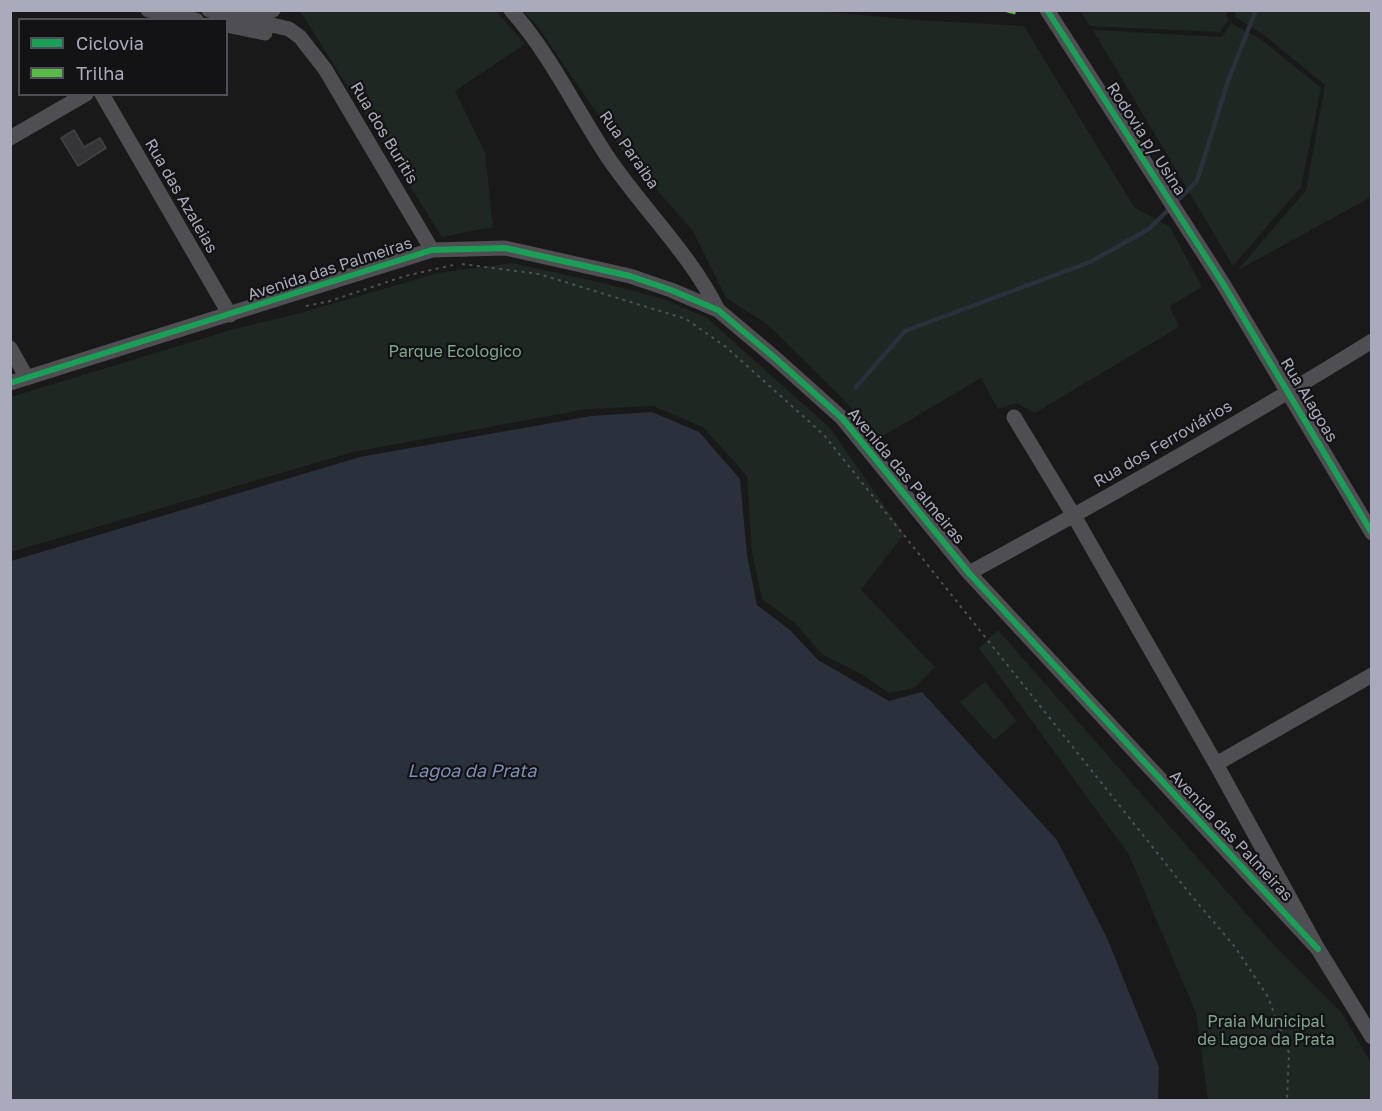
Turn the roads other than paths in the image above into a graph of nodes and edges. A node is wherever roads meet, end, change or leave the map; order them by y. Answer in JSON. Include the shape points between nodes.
{"nodes":[{"id":1,"x":148,"y":10,"type":"edge"},
{"id":2,"x":209,"y":10,"type":"edge"},
{"id":3,"x":511,"y":10,"type":"edge"},
{"id":4,"x":1047,"y":10,"type":"edge"},
{"id":5,"x":186,"y":18,"type":"edge"},
{"id":6,"x":243,"y":18,"type":"junction"},
{"id":7,"x":280,"y":23,"type":"edge"},
{"id":8,"x":228,"y":25,"type":"edge"},
{"id":9,"x":228,"y":25,"type":"edge"},
{"id":10,"x":83,"y":96,"type":"edge"},
{"id":11,"x":103,"y":96,"type":"edge"},
{"id":12,"x":10,"y":138,"type":"edge"},
{"id":13,"x":432,"y":250,"type":"junction"},
{"id":14,"x":1222,"y":282,"type":"joint"},
{"id":15,"x":718,"y":310,"type":"junction"},
{"id":16,"x":230,"y":315,"type":"junction"},
{"id":17,"x":1371,"y":341,"type":"edge"},
{"id":18,"x":10,"y":348,"type":"edge"},
{"id":19,"x":27,"y":378,"type":"junction"},
{"id":20,"x":10,"y":383,"type":"edge"},
{"id":21,"x":1289,"y":392,"type":"junction"},
{"id":22,"x":1014,"y":417,"type":"dead end"},
{"id":23,"x":1074,"y":516,"type":"junction"},
{"id":24,"x":1371,"y":533,"type":"edge"},
{"id":25,"x":969,"y":573,"type":"junction"},
{"id":26,"x":1371,"y":675,"type":"edge"},
{"id":27,"x":1216,"y":764,"type":"junction"},
{"id":28,"x":1318,"y":949,"type":"junction"},
{"id":29,"x":1366,"y":1013,"type":"edge"},
{"id":30,"x":1371,"y":1037,"type":"edge"}],
"edges":[{"from":1,"to":5,"type":"street"},
{"from":2,"to":6,"type":"street"},
{"from":3,"to":15,"type":"street","name":"Rua Paraiba","via":[[531,32],[610,160],[705,285]]},
{"from":4,"to":14,"type":"street","name":"Rodovia p/ Usina"},
{"from":6,"to":7,"type":"street"},
{"from":6,"to":8,"type":"street"},
{"from":7,"to":9,"type":"street"},
{"from":7,"to":13,"type":"street","name":"Rua dos Buritis","via":[[325,69]]},
{"from":10,"to":12,"type":"street"},
{"from":11,"to":16,"type":"street","name":"Rua das Azaleias"},
{"from":13,"to":15,"type":"street","name":"Avenida das Palmeiras","via":[[505,248],[630,276]]},
{"from":13,"to":16,"type":"street","name":"Avenida das Palmeiras"},
{"from":14,"to":21,"type":"street","name":"Rua Alagoas"},
{"from":15,"to":25,"type":"street","name":"Avenida das Palmeiras","via":[[842,418]]},
{"from":16,"to":19,"type":"street","name":"Avenida das Palmeiras"},
{"from":17,"to":21,"type":"street","name":"Rua dos Ferroviários"},
{"from":18,"to":19,"type":"street"},
{"from":19,"to":20,"type":"street","name":"Avenida das Palmeiras"},
{"from":21,"to":23,"type":"street","name":"Rua dos Ferroviários"},
{"from":21,"to":24,"type":"street","name":"Rua Alagoas"},
{"from":22,"to":23,"type":"street"},
{"from":23,"to":25,"type":"street","name":"Rua dos Ferroviários"},
{"from":23,"to":27,"type":"street"},
{"from":25,"to":28,"type":"street","name":"Avenida das Palmeiras"},
{"from":26,"to":27,"type":"street"},
{"from":27,"to":28,"type":"street"},
{"from":28,"to":29,"type":"street"},
{"from":29,"to":30,"type":"street"}]}
